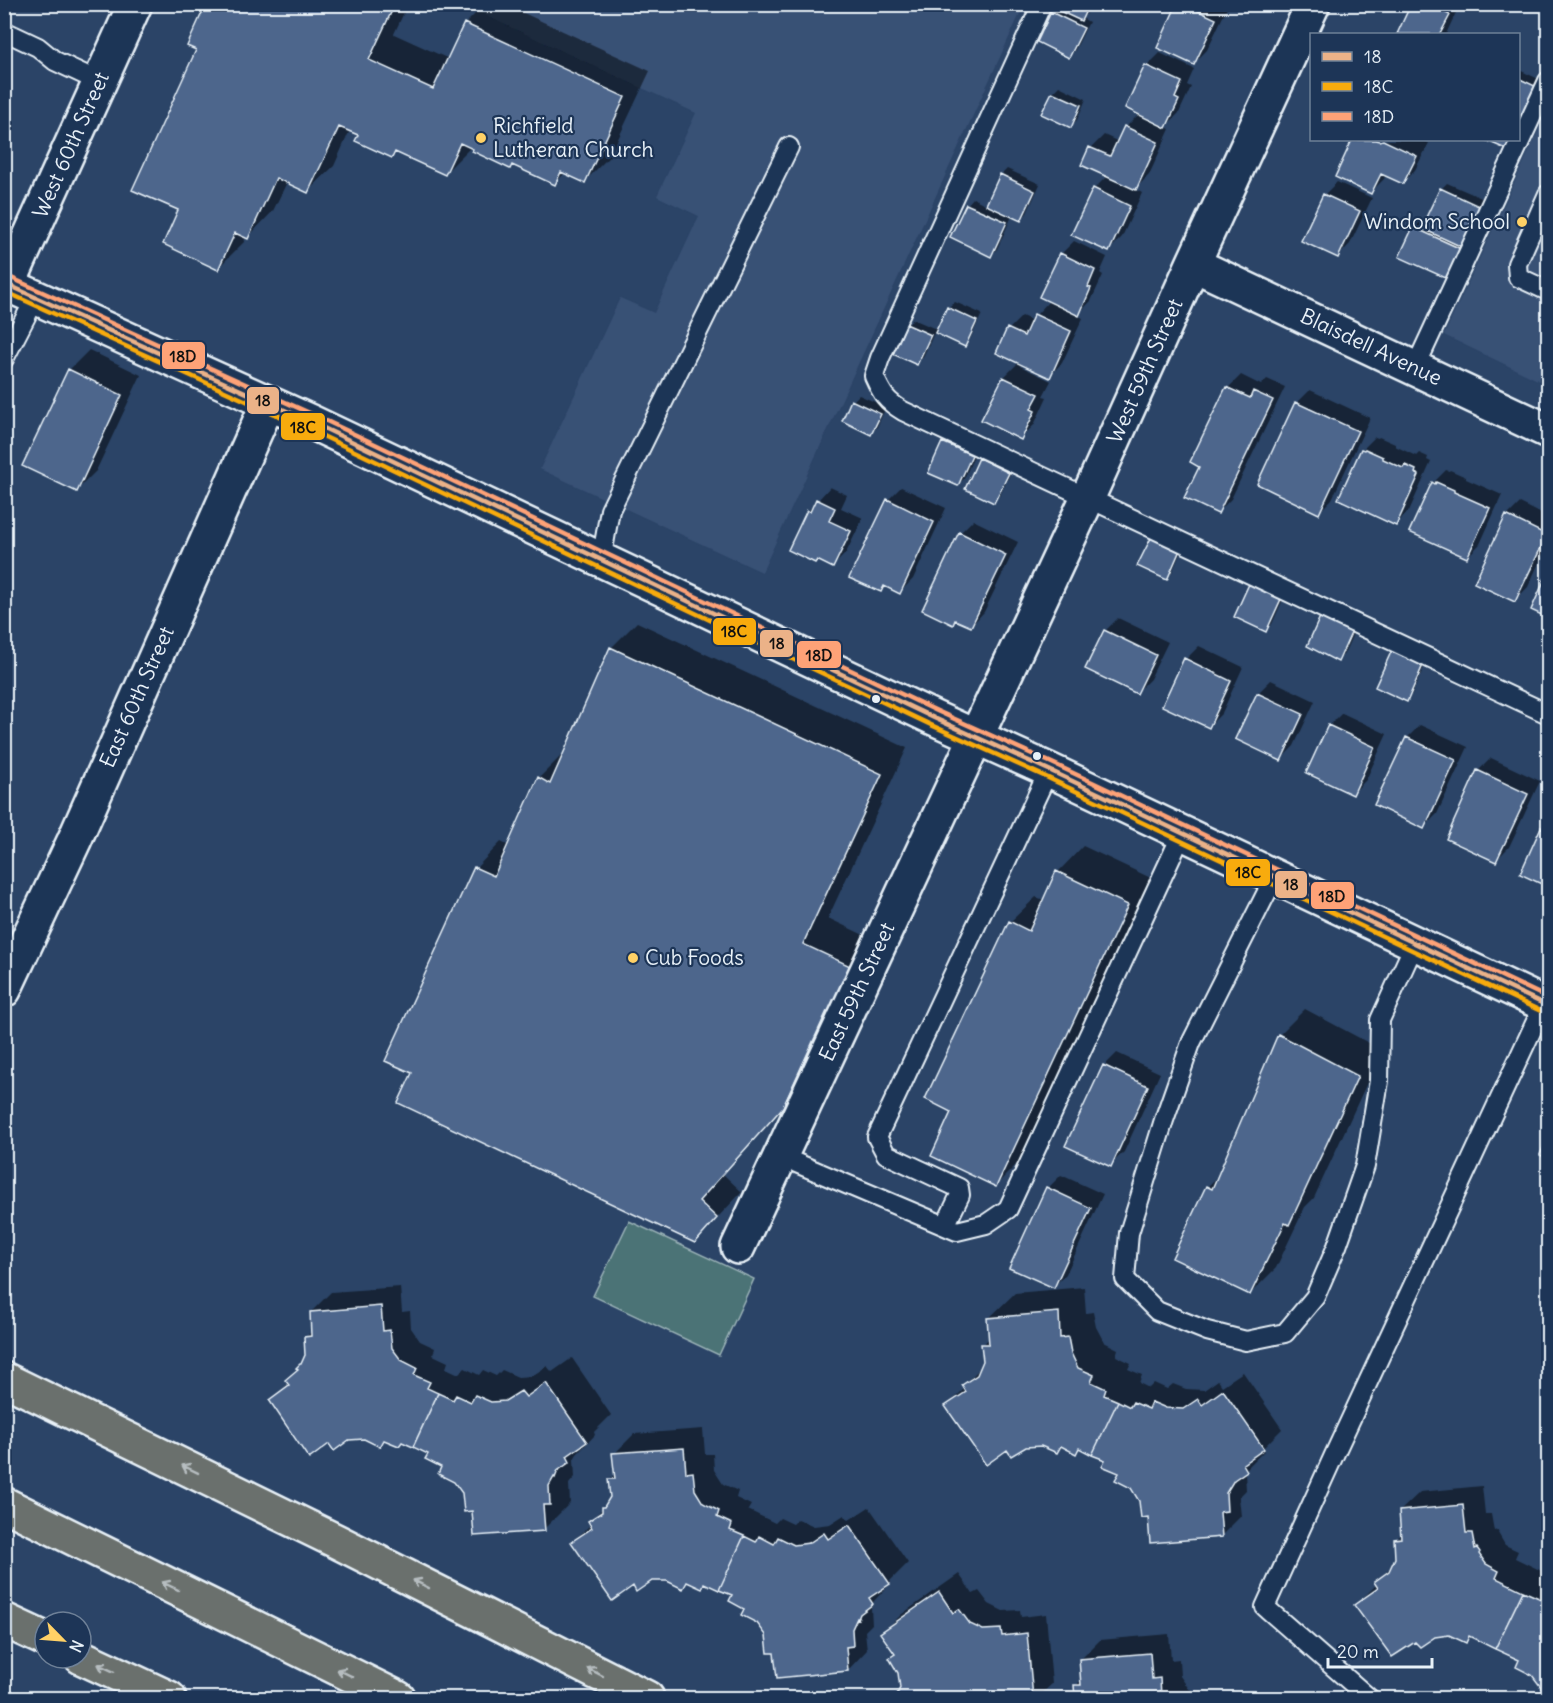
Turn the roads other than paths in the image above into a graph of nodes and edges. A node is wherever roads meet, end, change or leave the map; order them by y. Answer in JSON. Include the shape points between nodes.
{"nodes":[{"id":1,"x":135,"y":4,"type":"edge"},
{"id":2,"x":1041,"y":4,"type":"edge"},
{"id":3,"x":1313,"y":4,"type":"edge"},
{"id":4,"x":4,"y":31,"type":"edge"},
{"id":5,"x":1548,"y":81,"type":"edge"},
{"id":6,"x":100,"y":82,"type":"junction"},
{"id":7,"x":789,"y":147,"type":"dead end"},
{"id":8,"x":1548,"y":194,"type":"edge"},
{"id":9,"x":1193,"y":264,"type":"junction"},
{"id":10,"x":16,"y":288,"type":"edge"},
{"id":11,"x":1548,"y":291,"type":"edge"},
{"id":12,"x":4,"y":359,"type":"edge"},
{"id":13,"x":1415,"y":368,"type":"junction"},
{"id":14,"x":268,"y":403,"type":"junction"},
{"id":15,"x":1548,"y":431,"type":"edge"},
{"id":16,"x":1088,"y":498,"type":"junction"},
{"id":17,"x":600,"y":561,"type":"junction"},
{"id":18,"x":1548,"y":714,"type":"edge"},
{"id":19,"x":976,"y":738,"type":"junction"},
{"id":20,"x":1049,"y":770,"type":"junction"},
{"id":21,"x":1182,"y":834,"type":"junction"},
{"id":22,"x":1274,"y":878,"type":"junction"},
{"id":23,"x":1415,"y":944,"type":"junction"},
{"id":24,"x":4,"y":990,"type":"edge"},
{"id":25,"x":1546,"y":1005,"type":"edge"},
{"id":26,"x":780,"y":1156,"type":"junction"},
{"id":27,"x":945,"y":1226,"type":"junction"},
{"id":28,"x":738,"y":1247,"type":"dead end"},
{"id":29,"x":4,"y":1379,"type":"edge"},
{"id":30,"x":4,"y":1504,"type":"edge"},
{"id":31,"x":4,"y":1620,"type":"edge"},
{"id":32,"x":33,"y":1633,"type":"edge"},
{"id":33,"x":93,"y":1663,"type":"edge"},
{"id":34,"x":169,"y":1698,"type":"edge"},
{"id":35,"x":398,"y":1698,"type":"edge"},
{"id":36,"x":647,"y":1698,"type":"edge"},
{"id":37,"x":1370,"y":1698,"type":"edge"}],
"edges":[{"from":1,"to":6,"type":"street","name":"West 60th Street"},
{"from":2,"to":16,"type":"lane","via":[[874,376],[888,402],[903,411]]},
{"from":3,"to":9,"type":"street","name":"West 59th Street"},
{"from":4,"to":6,"type":"lane"},
{"from":5,"to":13,"type":"lane"},
{"from":6,"to":10,"type":"street","name":"West 60th Street"},
{"from":7,"to":17,"type":"lane","via":[[610,510]]},
{"from":8,"to":11,"type":"lane","via":[[1517,264],[1518,277]]},
{"from":9,"to":13,"type":"street","name":"Blaisdell Avenue"},
{"from":9,"to":16,"type":"street","name":"West 59th Street"},
{"from":10,"to":12,"type":"lane"},
{"from":10,"to":14,"type":"street"},
{"from":13,"to":15,"type":"street","name":"Blaisdell Avenue"},
{"from":14,"to":17,"type":"street"},
{"from":14,"to":24,"type":"street","name":"East 60th Street"},
{"from":16,"to":18,"type":"lane"},
{"from":16,"to":19,"type":"street","name":"West 59th Street"},
{"from":17,"to":19,"type":"street"},
{"from":19,"to":20,"type":"street"},
{"from":19,"to":26,"type":"street","name":"East 59th Street"},
{"from":20,"to":21,"type":"street"},
{"from":20,"to":27,"type":"lane","via":[[877,1137],[886,1154],[959,1188],[960,1196]]},
{"from":21,"to":22,"type":"street"},
{"from":21,"to":27,"type":"lane","via":[[1008,1209],[986,1224],[957,1231]]},
{"from":22,"to":23,"type":"street"},
{"from":22,"to":23,"type":"lane","via":[[1191,1044],[1129,1233],[1125,1279],[1157,1311],[1246,1341],[1285,1333],[1315,1297],[1365,1167],[1379,1081],[1380,1020]]},
{"from":23,"to":25,"type":"street"},
{"from":25,"to":37,"type":"lane","via":[[1265,1607]]},
{"from":26,"to":27,"type":"lane"},
{"from":26,"to":28,"type":"street","name":"East 59th Street"},
{"from":36,"to":29,"type":"highway","one_way":true},
{"from":35,"to":30,"type":"highway","one_way":true},
{"from":31,"to":32,"type":"highway"},
{"from":34,"to":33,"type":"highway","one_way":true}]}
